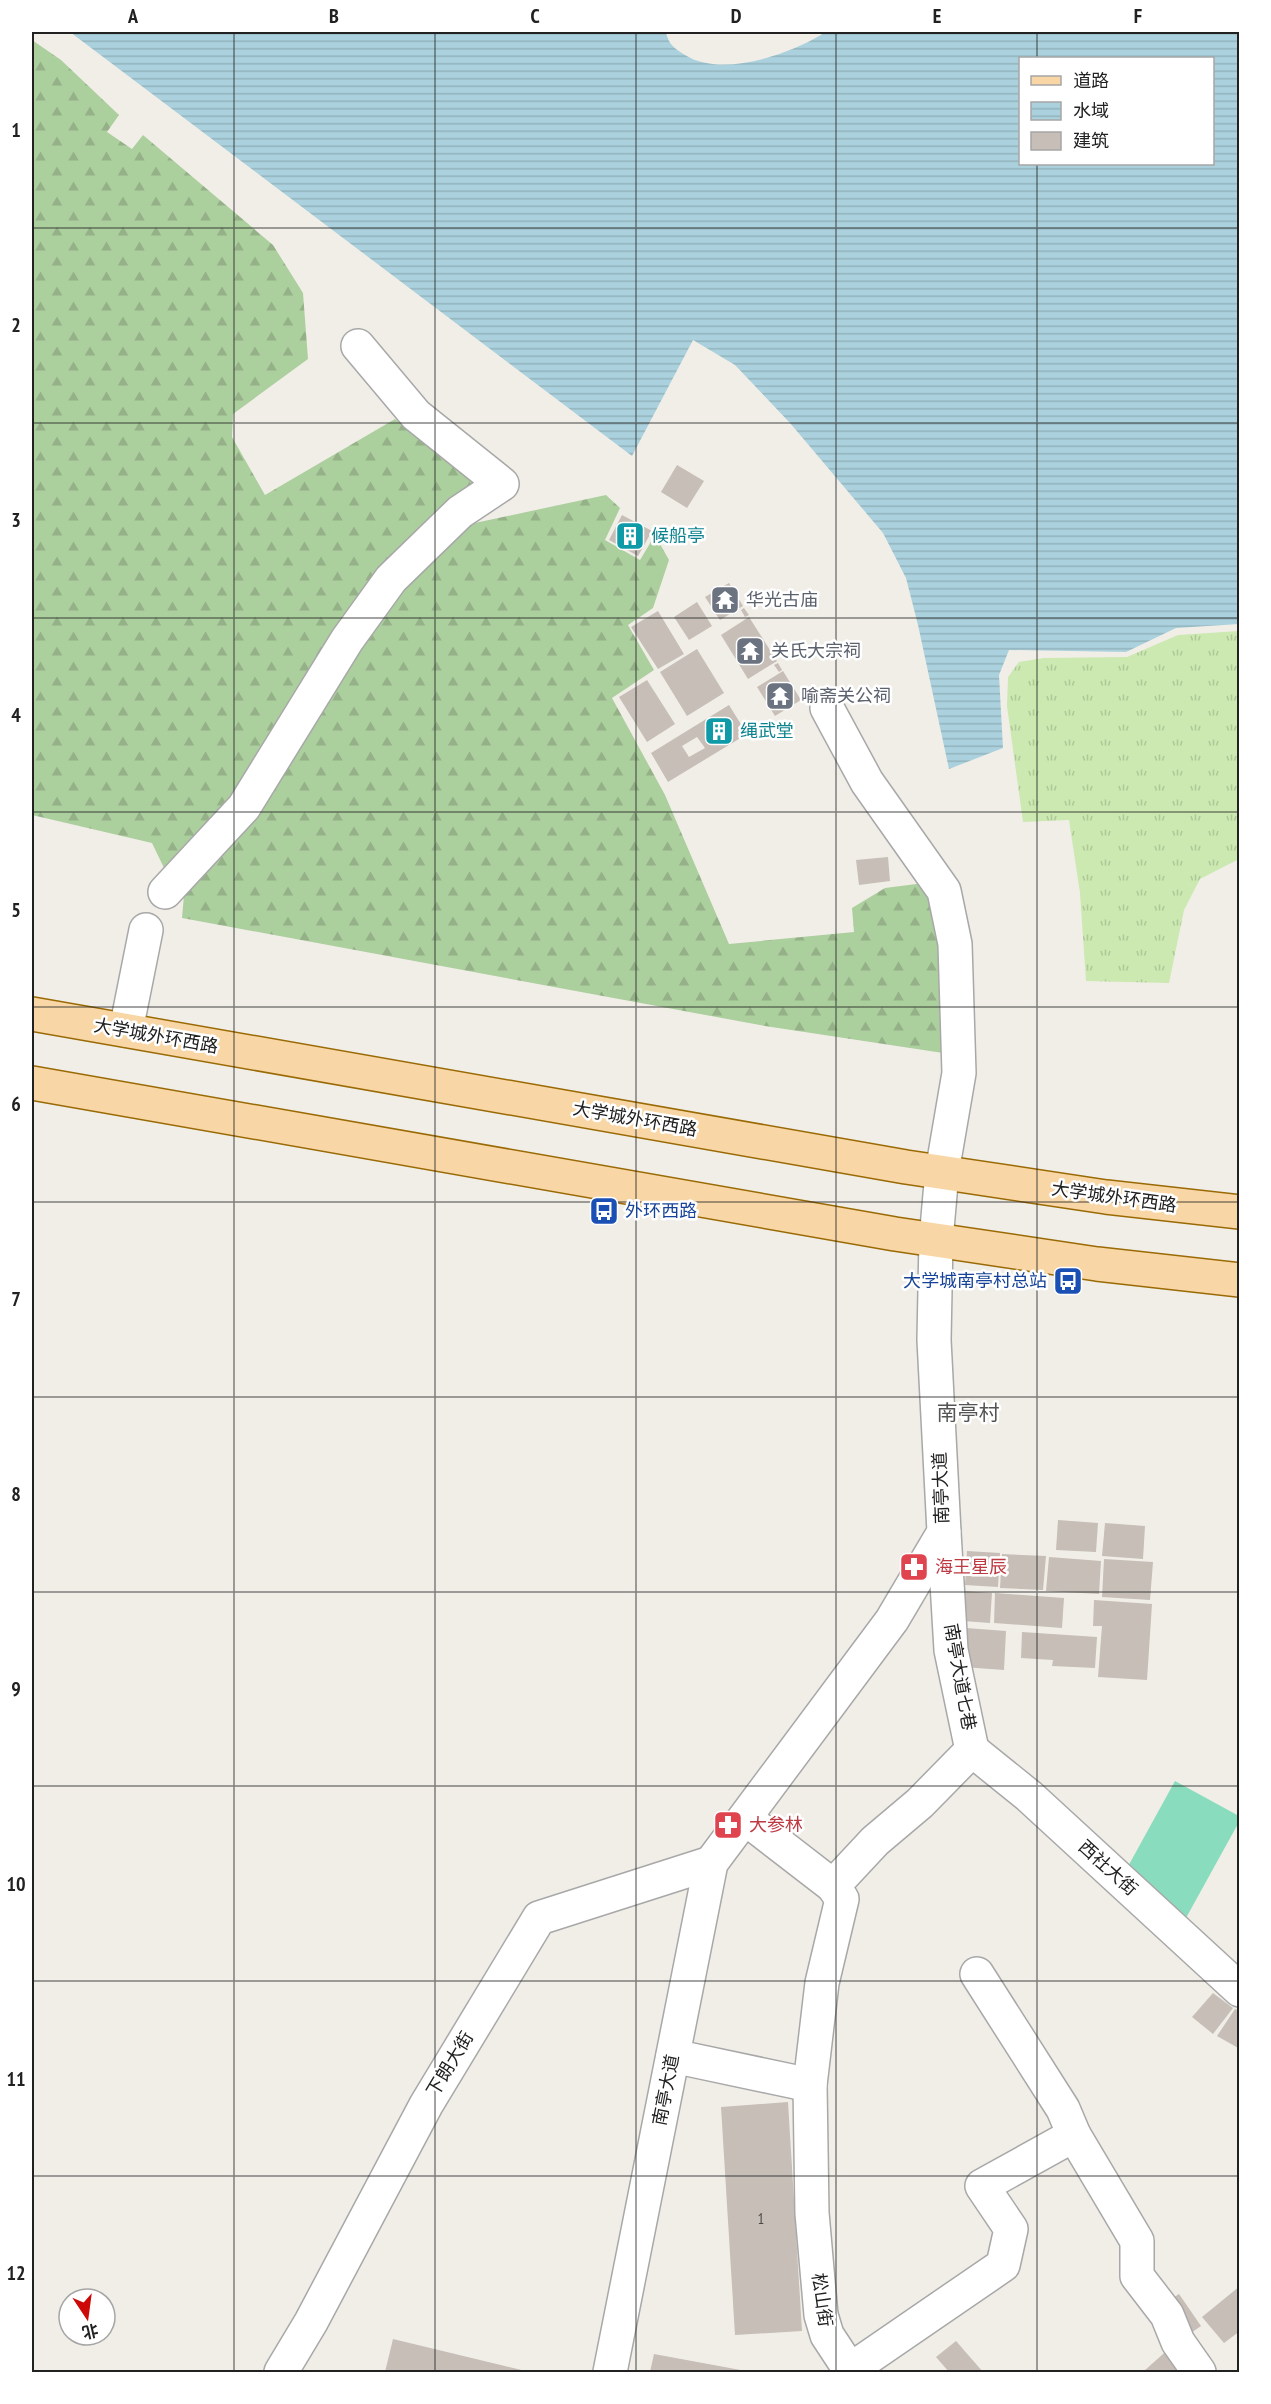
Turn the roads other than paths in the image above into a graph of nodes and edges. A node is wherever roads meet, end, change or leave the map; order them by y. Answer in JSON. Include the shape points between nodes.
{"nodes":[{"id":1,"x":358,"y":346,"type":"dead end"},
{"id":2,"x":826,"y":708,"type":"dead end"},
{"id":3,"x":165,"y":892,"type":"dead end"},
{"id":4,"x":146,"y":930,"type":"dead end"},
{"id":5,"x":32,"y":1014,"type":"edge"},
{"id":6,"x":126,"y":1030,"type":"junction"},
{"id":7,"x":32,"y":1083,"type":"edge"},
{"id":8,"x":942,"y":1172,"type":"junction"},
{"id":9,"x":1239,"y":1212,"type":"edge"},
{"id":10,"x":936,"y":1240,"type":"junction"},
{"id":11,"x":1239,"y":1280,"type":"edge"},
{"id":12,"x":944,"y":1532,"type":"junction"},
{"id":13,"x":972,"y":1750,"type":"junction"},
{"id":14,"x":745,"y":1818,"type":"junction"},
{"id":15,"x":711,"y":1863,"type":"junction"},
{"id":16,"x":832,"y":1886,"type":"junction"},
{"id":17,"x":977,"y":1974,"type":"dead end"},
{"id":18,"x":1239,"y":1989,"type":"edge"},
{"id":19,"x":673,"y":2056,"type":"junction"},
{"id":20,"x":810,"y":2085,"type":"junction"},
{"id":21,"x":1074,"y":2135,"type":"junction"},
{"id":22,"x":281,"y":2373,"type":"edge"},
{"id":23,"x":610,"y":2373,"type":"edge"},
{"id":24,"x":1199,"y":2373,"type":"edge"}],
"edges":[{"from":1,"to":3,"type":"street","via":[[416,415],[502,484],[460,512],[391,579],[347,640],[244,807]]},
{"from":2,"to":8,"type":"street","name":"南亭大道","via":[[867,782],[944,891],[955,944],[959,1073]]},
{"from":4,"to":6,"type":"street"},
{"from":5,"to":6,"type":"main road","name":"大学城外环西路"},
{"from":6,"to":8,"type":"main road","name":"大学城外环西路"},
{"from":7,"to":10,"type":"main road"},
{"from":8,"to":9,"type":"main road","name":"大学城外环西路"},
{"from":8,"to":10,"type":"street","name":"南亭大道"},
{"from":10,"to":11,"type":"main road"},
{"from":10,"to":12,"type":"street","name":"南亭大道","via":[[935,1347]]},
{"from":12,"to":13,"type":"street","name":"南亭大道七巷","via":[[951,1650]]},
{"from":12,"to":14,"type":"street","name":"南亭大道","via":[[892,1620]]},
{"from":13,"to":16,"type":"street"},
{"from":13,"to":18,"type":"street","name":"西社大街","via":[[1054,1819]]},
{"from":14,"to":15,"type":"street","name":"南亭大道"},
{"from":14,"to":16,"type":"street"},
{"from":15,"to":19,"type":"street","name":"南亭大道"},
{"from":15,"to":22,"type":"street","name":"下朗大街","via":[[539,1918],[426,2105]]},
{"from":16,"to":20,"type":"street","name":"松山街","via":[[842,1899],[822,1983]]},
{"from":17,"to":21,"type":"street","via":[[1063,2109]]},
{"from":19,"to":20,"type":"street"},
{"from":19,"to":23,"type":"street","name":"南亭大道"},
{"from":20,"to":21,"type":"street","name":"松山街","via":[[812,2213],[821,2315],[827,2335],[850,2370],[1003,2265],[1011,2229],[982,2186]]},
{"from":21,"to":24,"type":"street","via":[[1137,2241],[1137,2276],[1167,2315],[1178,2342]]}]}
